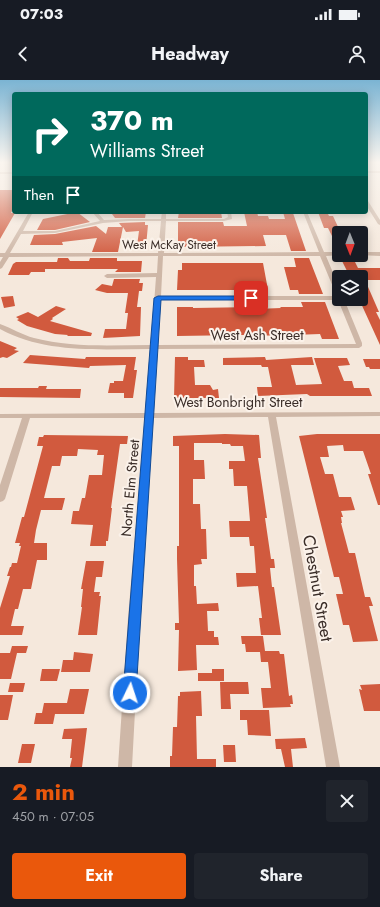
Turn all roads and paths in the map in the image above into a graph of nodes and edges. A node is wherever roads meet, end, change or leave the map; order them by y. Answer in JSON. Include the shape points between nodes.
{"nodes":[{"id":1,"x":368,"y":203,"type":"edge"},
{"id":2,"x":30,"y":214,"type":"edge"},
{"id":3,"x":96,"y":214,"type":"edge"},
{"id":4,"x":229,"y":214,"type":"edge"},
{"id":5,"x":306,"y":214,"type":"edge"},
{"id":6,"x":164,"y":216,"type":"edge"},
{"id":7,"x":103,"y":222,"type":"junction"},
{"id":8,"x":380,"y":224,"type":"edge"},
{"id":9,"x":19,"y":233,"type":"junction"},
{"id":10,"x":322,"y":254,"type":"junction"},
{"id":11,"x":332,"y":254,"type":"edge"},
{"id":12,"x":368,"y":254,"type":"edge"},
{"id":13,"x":380,"y":254,"type":"edge"},
{"id":14,"x":3,"y":255,"type":"edge"},
{"id":15,"x":161,"y":255,"type":"junction"},
{"id":16,"x":0,"y":267,"type":"edge"},
{"id":17,"x":159,"y":275,"type":"junction"},
{"id":18,"x":108,"y":276,"type":"dead end"},
{"id":19,"x":332,"y":278,"type":"edge"},
{"id":20,"x":158,"y":298,"type":"junction"},
{"id":21,"x":332,"y":298,"type":"edge"},
{"id":22,"x":343,"y":306,"type":"edge"},
{"id":23,"x":0,"y":326,"type":"edge"},
{"id":24,"x":155,"y":347,"type":"junction"},
{"id":25,"x":272,"y":414,"type":"junction"},
{"id":26,"x":380,"y":414,"type":"edge"},
{"id":27,"x":0,"y":416,"type":"edge"},
{"id":28,"x":27,"y":416,"type":"junction"},
{"id":29,"x":150,"y":416,"type":"junction"},
{"id":30,"x":0,"y":499,"type":"edge"},
{"id":31,"x":125,"y":767,"type":"edge"},
{"id":32,"x":333,"y":767,"type":"edge"}],
"edges":[{"from":1,"to":8,"type":"street"},
{"from":2,"to":9,"type":"street"},
{"from":3,"to":7,"type":"street"},
{"from":4,"to":6,"type":"street","via":[[228,219]]},
{"from":5,"to":10,"type":"street"},
{"from":6,"to":7,"type":"street"},
{"from":6,"to":15,"type":"street","name":"North Elm Street"},
{"from":7,"to":9,"type":"street","via":[[55,232]]},
{"from":9,"to":14,"type":"street"},
{"from":10,"to":11,"type":"street","name":"West McKay Street"},
{"from":10,"to":15,"type":"street","name":"West McKay Street"},
{"from":10,"to":19,"type":"street"},
{"from":12,"to":13,"type":"street"},
{"from":14,"to":15,"type":"street","name":"West McKay Street"},
{"from":14,"to":16,"type":"street"},
{"from":15,"to":17,"type":"street","name":"North Elm Street"},
{"from":17,"to":18,"type":"street"},
{"from":17,"to":20,"type":"street","name":"North Elm Street"},
{"from":20,"to":21,"type":"street"},
{"from":20,"to":24,"type":"street","name":"North Elm Street"},
{"from":22,"to":24,"type":"street","name":"West Ash Street","via":[[359,346]]},
{"from":23,"to":24,"type":"street","name":"West Ash Street","via":[[32,340],[57,345]]},
{"from":24,"to":29,"type":"street","name":"North Elm Street"},
{"from":25,"to":26,"type":"street","name":"West Bonbright Street"},
{"from":25,"to":29,"type":"street","name":"West Bonbright Street"},
{"from":25,"to":32,"type":"street","name":"Chestnut Street"},
{"from":27,"to":28,"type":"street","name":"West Bonbright Street"},
{"from":28,"to":29,"type":"street","name":"West Bonbright Street"},
{"from":28,"to":30,"type":"street"},
{"from":29,"to":31,"type":"street","name":"North Elm Street"}]}
